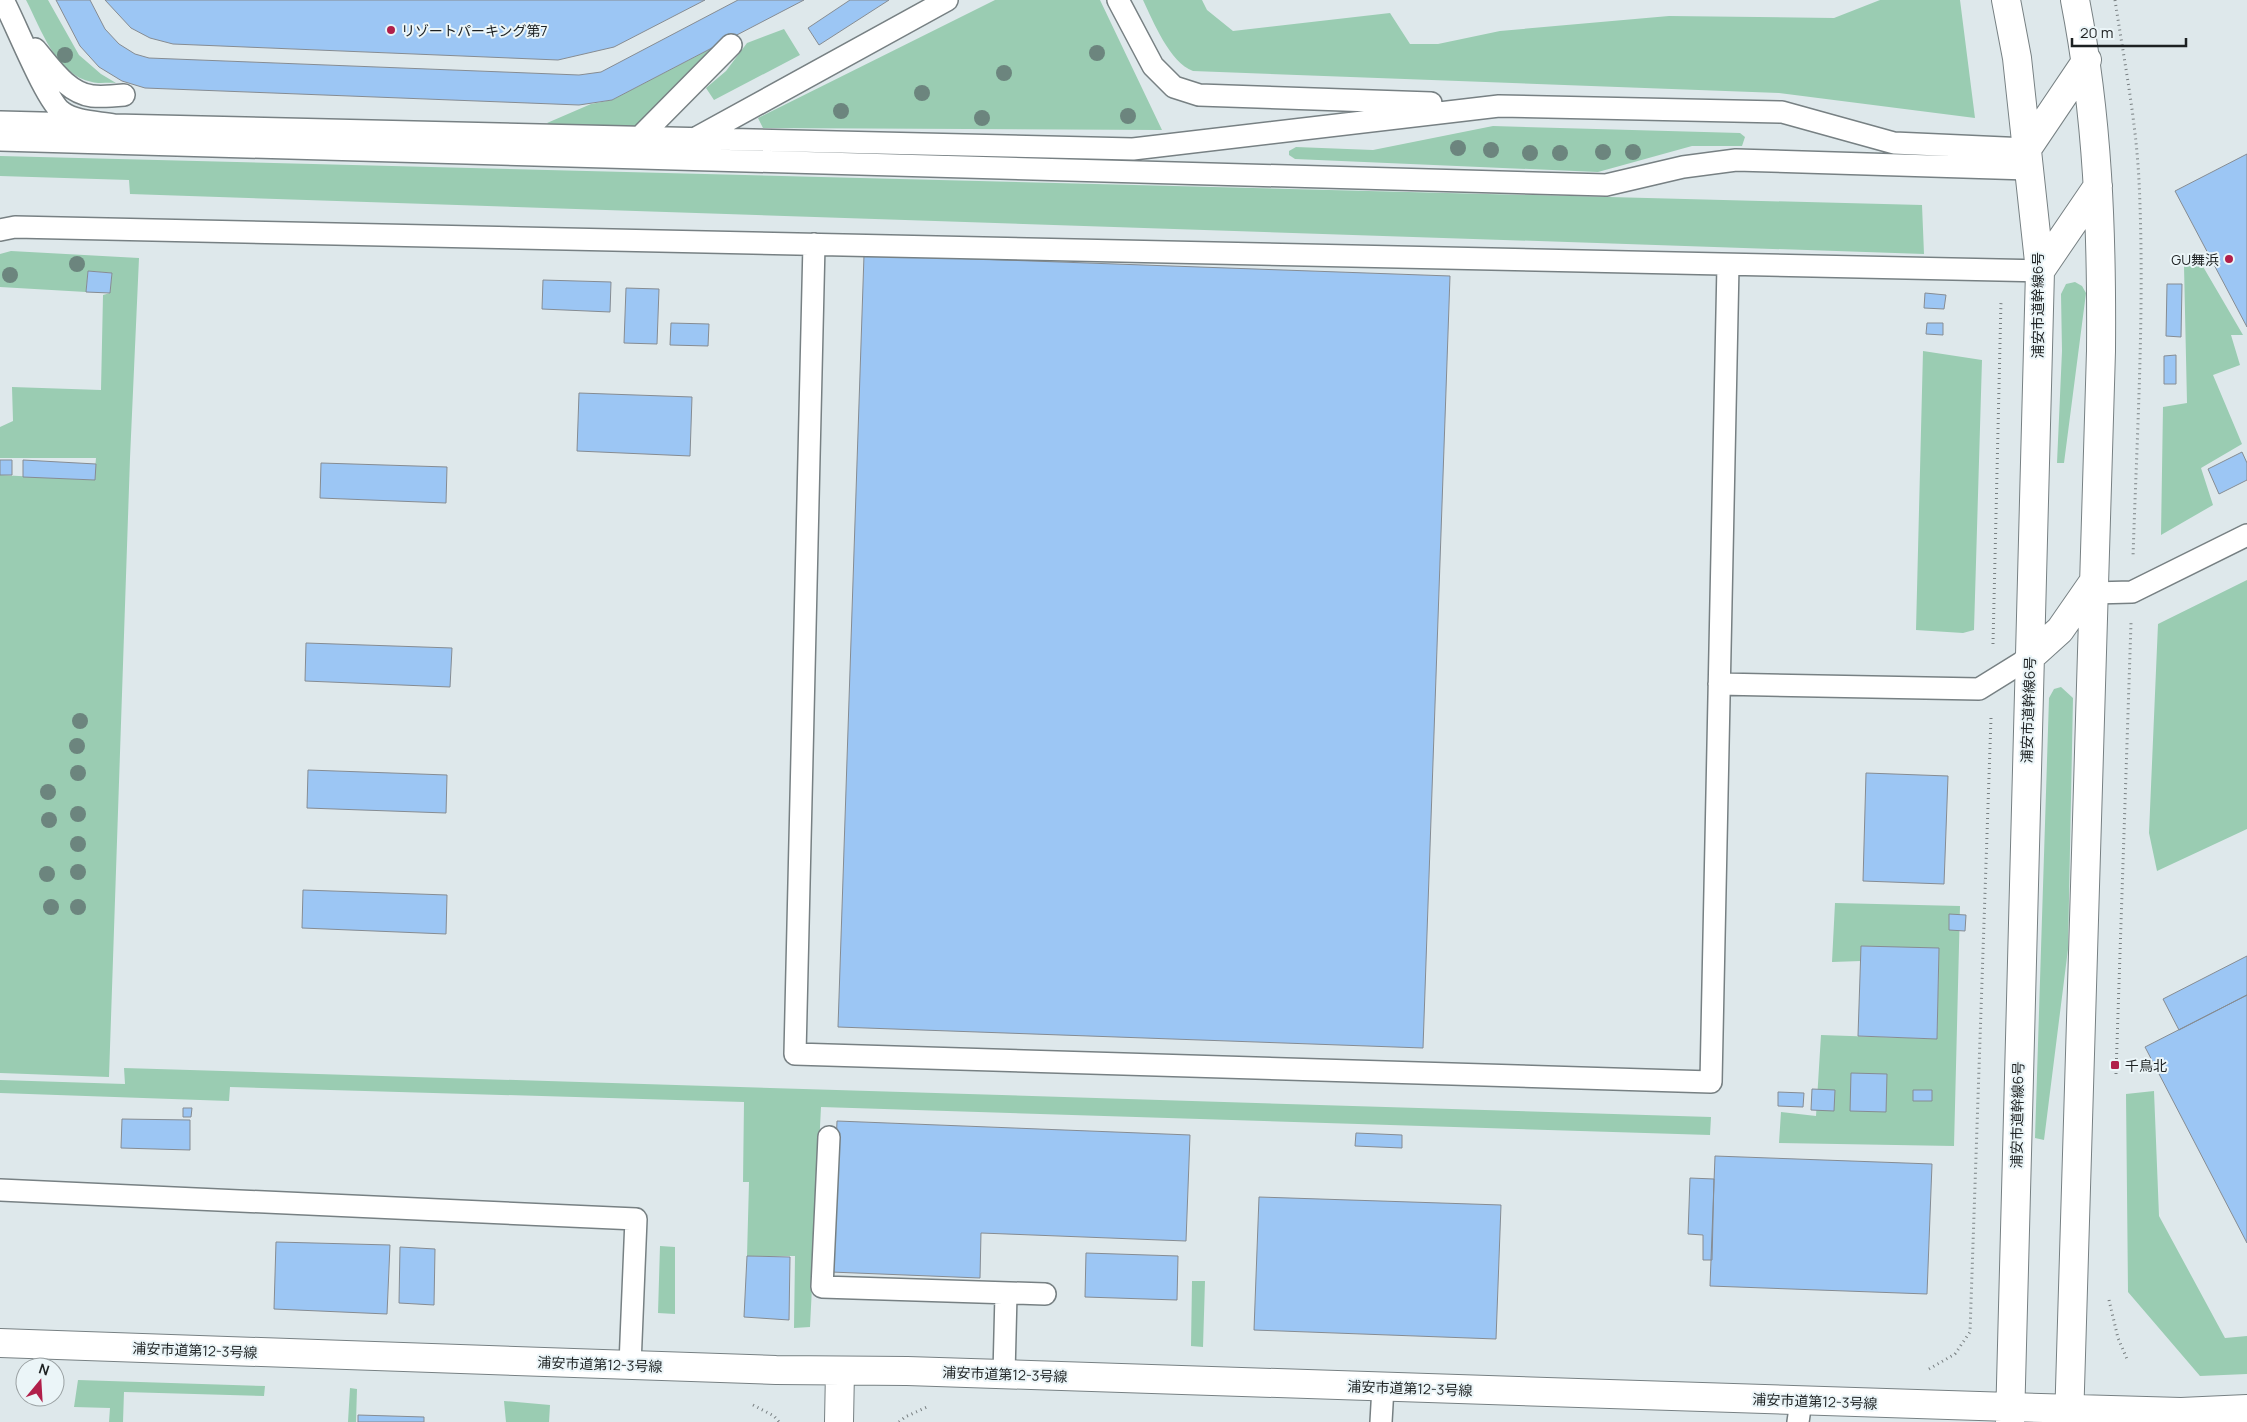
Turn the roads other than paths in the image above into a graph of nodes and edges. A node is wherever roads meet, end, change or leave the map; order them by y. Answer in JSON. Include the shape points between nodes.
{"nodes":[{"id":1,"x":3,"y":0,"type":"edge"},
{"id":2,"x":947,"y":0,"type":"edge"},
{"id":3,"x":1118,"y":0,"type":"edge"},
{"id":4,"x":2006,"y":0,"type":"edge"},
{"id":5,"x":2075,"y":0,"type":"edge"},
{"id":6,"x":16,"y":25,"type":"junction"},
{"id":7,"x":731,"y":45,"type":"dead end"},
{"id":8,"x":2087,"y":60,"type":"junction"},
{"id":9,"x":124,"y":95,"type":"dead end"},
{"id":10,"x":1499,"y":106,"type":"junction"},
{"id":11,"x":0,"y":122,"type":"edge"},
{"id":12,"x":114,"y":125,"type":"junction"},
{"id":13,"x":640,"y":137,"type":"junction"},
{"id":14,"x":696,"y":139,"type":"junction"},
{"id":15,"x":0,"y":140,"type":"edge"},
{"id":16,"x":2027,"y":159,"type":"junction"},
{"id":17,"x":2098,"y":186,"type":"junction"},
{"id":18,"x":0,"y":230,"type":"edge"},
{"id":19,"x":814,"y":244,"type":"junction"},
{"id":20,"x":1728,"y":265,"type":"junction"},
{"id":21,"x":2040,"y":271,"type":"junction"},
{"id":22,"x":2247,"y":535,"type":"edge"},
{"id":23,"x":2094,"y":587,"type":"junction"},
{"id":24,"x":2029,"y":658,"type":"junction"},
{"id":25,"x":1719,"y":684,"type":"junction"},
{"id":26,"x":829,"y":1137,"type":"dead end"},
{"id":27,"x":0,"y":1190,"type":"edge"},
{"id":28,"x":1006,"y":1294,"type":"junction"},
{"id":29,"x":1045,"y":1294,"type":"dead end"},
{"id":30,"x":0,"y":1343,"type":"edge"},
{"id":31,"x":630,"y":1365,"type":"junction"},
{"id":32,"x":840,"y":1371,"type":"junction"},
{"id":33,"x":1004,"y":1374,"type":"junction"},
{"id":34,"x":1383,"y":1387,"type":"junction"},
{"id":35,"x":2247,"y":1409,"type":"edge"},
{"id":36,"x":1800,"y":1411,"type":"edge"},
{"id":37,"x":2010,"y":1415,"type":"edge"},
{"id":38,"x":2069,"y":1415,"type":"edge"},
{"id":39,"x":839,"y":1422,"type":"edge"},
{"id":40,"x":1381,"y":1422,"type":"edge"}],
"edges":[{"from":1,"to":6,"type":"lane"},
{"from":2,"to":14,"type":"lane"},
{"from":3,"to":10,"type":"lane","via":[[1153,66],[1174,86],[1199,95]]},
{"from":4,"to":16,"type":"street","name":"浦安市道幹線6号","via":[[2017,58]]},
{"from":5,"to":8,"type":"street"},
{"from":6,"to":9,"type":"lane","via":[[58,76],[73,87],[91,96]]},
{"from":6,"to":12,"type":"lane","via":[[45,90],[61,112]]},
{"from":7,"to":13,"type":"lane"},
{"from":8,"to":16,"type":"street"},
{"from":8,"to":17,"type":"street"},
{"from":10,"to":14,"type":"lane","via":[[1133,149]]},
{"from":10,"to":16,"type":"lane","via":[[1782,112],[1894,143]]},
{"from":11,"to":12,"type":"lane"},
{"from":12,"to":13,"type":"lane"},
{"from":13,"to":14,"type":"lane"},
{"from":15,"to":16,"type":"lane","via":[[1606,185],[1684,167],[1736,160]]},
{"from":16,"to":21,"type":"street","name":"浦安市道幹線6号"},
{"from":17,"to":21,"type":"street"},
{"from":17,"to":23,"type":"street","via":[[2102,283]]},
{"from":18,"to":19,"type":"lane","via":[[15,226]]},
{"from":19,"to":20,"type":"lane"},
{"from":19,"to":25,"type":"lane","via":[[795,1054],[1711,1082]]},
{"from":20,"to":21,"type":"lane"},
{"from":20,"to":25,"type":"lane"},
{"from":21,"to":24,"type":"street","name":"浦安市道幹線6号"},
{"from":22,"to":23,"type":"lane","via":[[2132,592]]},
{"from":23,"to":24,"type":"street","via":[[2060,630]]},
{"from":23,"to":38,"type":"street"},
{"from":24,"to":25,"type":"lane","via":[[1979,689]]},
{"from":24,"to":37,"type":"street","name":"浦安市道幹線6号"},
{"from":26,"to":28,"type":"lane","via":[[822,1286]]},
{"from":27,"to":31,"type":"lane","via":[[636,1219]]},
{"from":28,"to":29,"type":"lane"},
{"from":28,"to":33,"type":"lane"},
{"from":30,"to":31,"type":"street","name":"浦安市道第12-3号線"},
{"from":31,"to":32,"type":"street","name":"浦安市道第12-3号線"},
{"from":32,"to":33,"type":"street","name":"浦安市道第12-3号線"},
{"from":32,"to":39,"type":"street"},
{"from":33,"to":34,"type":"street","name":"浦安市道第12-3号線"},
{"from":34,"to":36,"type":"street","name":"浦安市道第12-3号線"},
{"from":34,"to":40,"type":"lane"},
{"from":35,"to":38,"type":"street","name":"浦安市道第12-3号線"},
{"from":36,"to":37,"type":"street","name":"浦安市道第12-3号線"},
{"from":37,"to":38,"type":"street","name":"浦安市道第12-3号線"}]}
